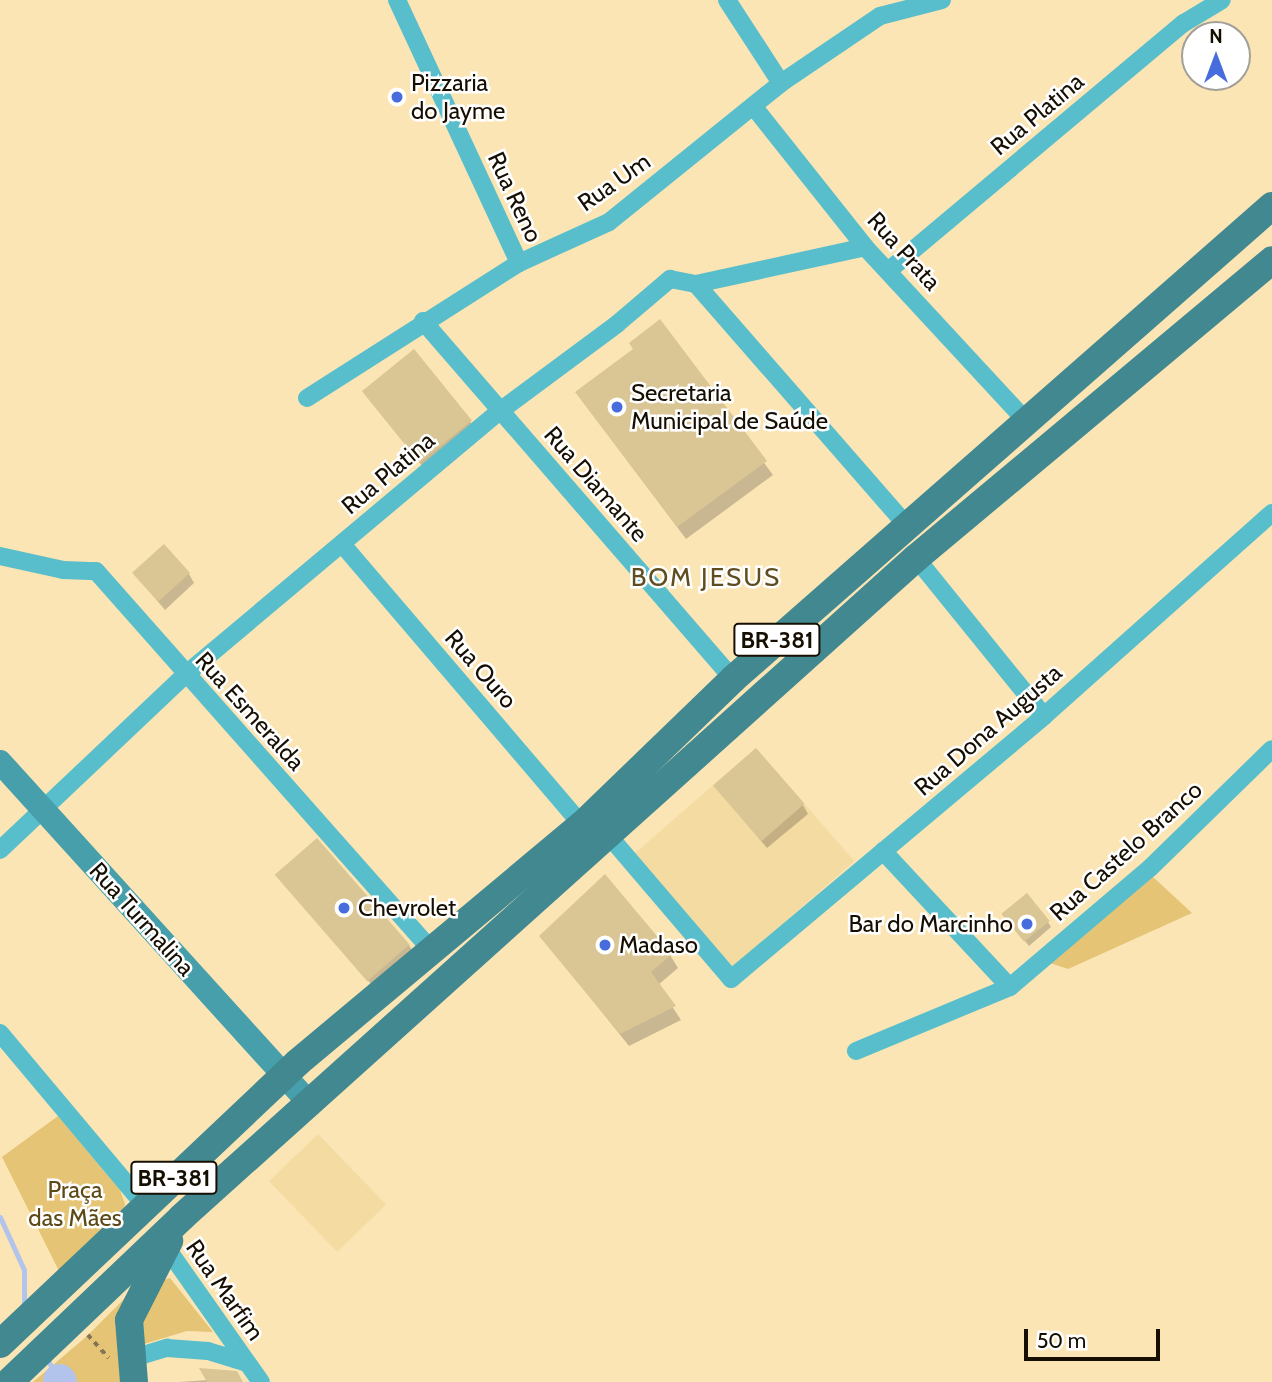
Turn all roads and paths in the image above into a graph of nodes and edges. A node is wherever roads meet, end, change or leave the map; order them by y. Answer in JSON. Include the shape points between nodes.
{"nodes":[{"id":1,"x":397,"y":0,"type":"edge"},
{"id":2,"x":727,"y":0,"type":"edge"},
{"id":3,"x":942,"y":0,"type":"edge"},
{"id":4,"x":1222,"y":0,"type":"edge"},
{"id":5,"x":781,"y":83,"type":"junction"},
{"id":6,"x":753,"y":106,"type":"junction"},
{"id":7,"x":1272,"y":206,"type":"edge"},
{"id":8,"x":864,"y":247,"type":"junction"},
{"id":9,"x":1272,"y":260,"type":"edge"},
{"id":10,"x":519,"y":262,"type":"junction"},
{"id":11,"x":888,"y":271,"type":"junction"},
{"id":12,"x":696,"y":284,"type":"junction"},
{"id":13,"x":423,"y":321,"type":"junction"},
{"id":14,"x":307,"y":398,"type":"dead end"},
{"id":15,"x":500,"y":411,"type":"junction"},
{"id":16,"x":1026,"y":421,"type":"junction"},
{"id":17,"x":1272,"y":513,"type":"edge"},
{"id":18,"x":907,"y":526,"type":"junction"},
{"id":19,"x":342,"y":544,"type":"junction"},
{"id":20,"x":0,"y":556,"type":"edge"},
{"id":21,"x":916,"y":558,"type":"junction"},
{"id":22,"x":185,"y":675,"type":"junction"},
{"id":23,"x":733,"y":679,"type":"junction"},
{"id":24,"x":1044,"y":716,"type":"junction"},
{"id":25,"x":1272,"y":749,"type":"edge"},
{"id":26,"x":0,"y":762,"type":"edge"},
{"id":27,"x":44,"y":811,"type":"junction"},
{"id":28,"x":582,"y":825,"type":"junction"},
{"id":29,"x":609,"y":836,"type":"junction"},
{"id":30,"x":0,"y":850,"type":"edge"},
{"id":31,"x":883,"y":851,"type":"junction"},
{"id":32,"x":434,"y":953,"type":"junction"},
{"id":33,"x":1010,"y":987,"type":"junction"},
{"id":34,"x":0,"y":1033,"type":"edge"},
{"id":35,"x":856,"y":1051,"type":"dead end"},
{"id":36,"x":284,"y":1076,"type":"junction"},
{"id":37,"x":310,"y":1104,"type":"junction"},
{"id":38,"x":145,"y":1206,"type":"junction"},
{"id":39,"x":154,"y":1252,"type":"junction"},
{"id":40,"x":87,"y":1316,"type":"junction"},
{"id":41,"x":0,"y":1344,"type":"edge"},
{"id":42,"x":246,"y":1362,"type":"junction"},
{"id":43,"x":127,"y":1369,"type":"edge"},
{"id":44,"x":10,"y":1381,"type":"edge"},
{"id":45,"x":261,"y":1382,"type":"edge"}],
"edges":[{"from":1,"to":10,"type":"street","name":"Rua Reno"},
{"from":2,"to":5,"type":"street"},
{"from":3,"to":5,"type":"street","name":"Rua Um","via":[[880,16]]},
{"from":4,"to":11,"type":"street","name":"Rua Platina","via":[[1184,23]]},
{"from":5,"to":6,"type":"street","name":"Rua Um"},
{"from":6,"to":8,"type":"street","name":"Rua Prata"},
{"from":6,"to":10,"type":"street","name":"Rua Um","via":[[609,222]]},
{"from":7,"to":16,"type":"main road","number":"BR-381"},
{"from":8,"to":11,"type":"street","name":"Rua Prata"},
{"from":8,"to":12,"type":"street","name":"Rua Platina"},
{"from":9,"to":21,"type":"main road","number":"BR-381"},
{"from":10,"to":13,"type":"street","name":"Rua Um"},
{"from":11,"to":16,"type":"street","name":"Rua Prata"},
{"from":12,"to":15,"type":"street","name":"Rua Platina","via":[[670,279]]},
{"from":12,"to":18,"type":"street"},
{"from":13,"to":14,"type":"street","name":"Rua Um"},
{"from":13,"to":15,"type":"street","name":"Rua Diamante"},
{"from":15,"to":19,"type":"street","name":"Rua Platina"},
{"from":15,"to":23,"type":"street","name":"Rua Diamante"},
{"from":16,"to":18,"type":"main road","number":"BR-381"},
{"from":17,"to":24,"type":"street","name":"Rua Dona Augusta"},
{"from":18,"to":23,"type":"main road","number":"BR-381"},
{"from":19,"to":22,"type":"street","name":"Rua Platina"},
{"from":19,"to":28,"type":"street","name":"Rua Ouro"},
{"from":20,"to":22,"type":"street","name":"Rua Esmeralda","via":[[96,572]]},
{"from":21,"to":24,"type":"street"},
{"from":21,"to":29,"type":"main road","number":"BR-381"},
{"from":22,"to":27,"type":"street","name":"Rua Platina"},
{"from":22,"to":32,"type":"street","name":"Rua Esmeralda"},
{"from":23,"to":28,"type":"main road","number":"BR-381"},
{"from":24,"to":31,"type":"street","name":"Rua Dona Augusta"},
{"from":25,"to":33,"type":"street","name":"Rua Castelo Branco","via":[[1150,868]]},
{"from":26,"to":27,"type":"main road","name":"Rua Turmalina"},
{"from":27,"to":30,"type":"street","name":"Rua Platina"},
{"from":27,"to":36,"type":"main road","name":"Rua Turmalina"},
{"from":28,"to":32,"type":"main road","number":"BR-381"},
{"from":29,"to":31,"type":"street","name":"Rua Dona Augusta","via":[[731,979]]},
{"from":29,"to":37,"type":"main road","number":"BR-381"},
{"from":31,"to":33,"type":"street"},
{"from":32,"to":36,"type":"main road","number":"BR-381"},
{"from":33,"to":35,"type":"street","name":"Rua Castelo Branco"},
{"from":34,"to":38,"type":"street"},
{"from":36,"to":37,"type":"main road","name":"Rua Turmalina"},
{"from":36,"to":38,"type":"main road","number":"BR-381"},
{"from":37,"to":39,"type":"main road","number":"BR-381","via":[[182,1217]]},
{"from":38,"to":41,"type":"main road","number":"BR-381"},
{"from":39,"to":40,"type":"main road","number":"BR-381"},
{"from":39,"to":42,"type":"street","name":"Rua Marfim"},
{"from":39,"to":43,"type":"main road","via":[[129,1320]]},
{"from":40,"to":43,"type":"path"},
{"from":40,"to":44,"type":"main road"},
{"from":42,"to":43,"type":"street","via":[[208,1351],[167,1348]]},
{"from":42,"to":45,"type":"street","name":"Rua Marfim"}]}
